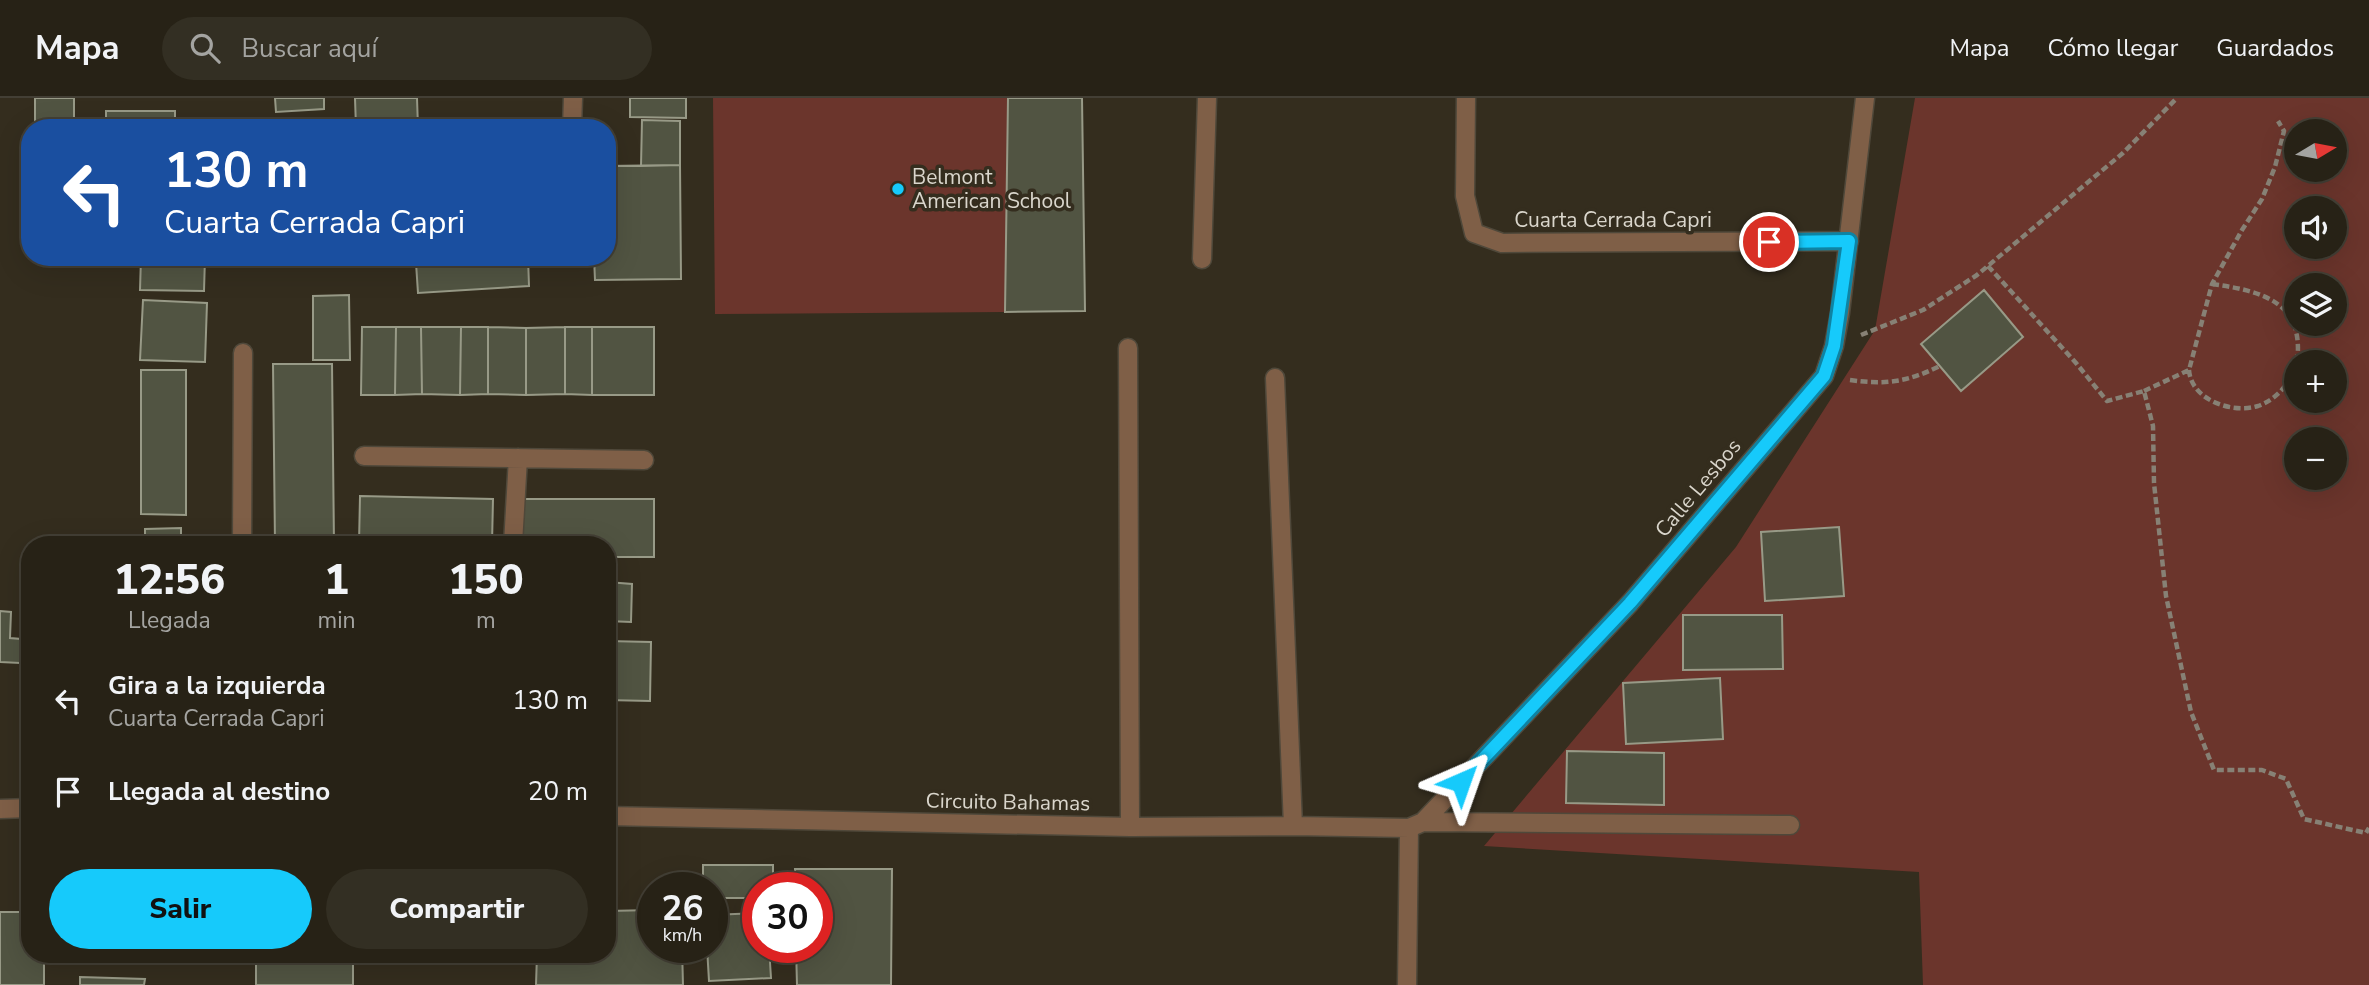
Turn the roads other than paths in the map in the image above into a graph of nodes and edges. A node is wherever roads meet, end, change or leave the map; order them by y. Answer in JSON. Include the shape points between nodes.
{"nodes":[{"id":1,"x":573,"y":98,"type":"edge"},
{"id":2,"x":1207,"y":98,"type":"edge"},
{"id":3,"x":1466,"y":98,"type":"edge"},
{"id":4,"x":1865,"y":98,"type":"edge"},
{"id":5,"x":572,"y":119,"type":"edge"},
{"id":6,"x":1849,"y":241,"type":"junction"},
{"id":7,"x":1202,"y":259,"type":"dead end"},
{"id":8,"x":1128,"y":348,"type":"dead end"},
{"id":9,"x":243,"y":353,"type":"dead end"},
{"id":10,"x":1275,"y":378,"type":"dead end"},
{"id":11,"x":364,"y":456,"type":"dead end"},
{"id":12,"x":517,"y":458,"type":"junction"},
{"id":13,"x":644,"y":460,"type":"dead end"},
{"id":14,"x":242,"y":536,"type":"edge"},
{"id":15,"x":513,"y":536,"type":"edge"},
{"id":16,"x":21,"y":808,"type":"edge"},
{"id":17,"x":0,"y":809,"type":"edge"},
{"id":18,"x":616,"y":816,"type":"edge"},
{"id":19,"x":1416,"y":825,"type":"junction"},
{"id":20,"x":1790,"y":825,"type":"dead end"},
{"id":21,"x":1293,"y":826,"type":"junction"},
{"id":22,"x":1130,"y":827,"type":"junction"},
{"id":23,"x":1407,"y":985,"type":"edge"}],
"edges":[{"from":1,"to":5,"type":"street"},
{"from":2,"to":7,"type":"street"},
{"from":3,"to":6,"type":"street","name":"Cuarta Cerrada Capri","via":[[1465,196],[1474,233],[1502,243]]},
{"from":4,"to":6,"type":"street","name":"Calle Lesbos"},
{"from":6,"to":19,"type":"street","name":"Calle Lesbos","via":[[1834,346],[1824,376],[1630,603]]},
{"from":8,"to":22,"type":"street"},
{"from":9,"to":14,"type":"street"},
{"from":10,"to":21,"type":"street"},
{"from":11,"to":12,"type":"street"},
{"from":12,"to":13,"type":"street"},
{"from":12,"to":15,"type":"street"},
{"from":16,"to":17,"type":"street"},
{"from":18,"to":22,"type":"street","name":"Circuito Bahamas"},
{"from":19,"to":20,"type":"street","name":"Circuito Bahamas"},
{"from":19,"to":21,"type":"street","name":"Circuito Bahamas"},
{"from":19,"to":23,"type":"street"},
{"from":21,"to":22,"type":"street","name":"Circuito Bahamas"}]}
